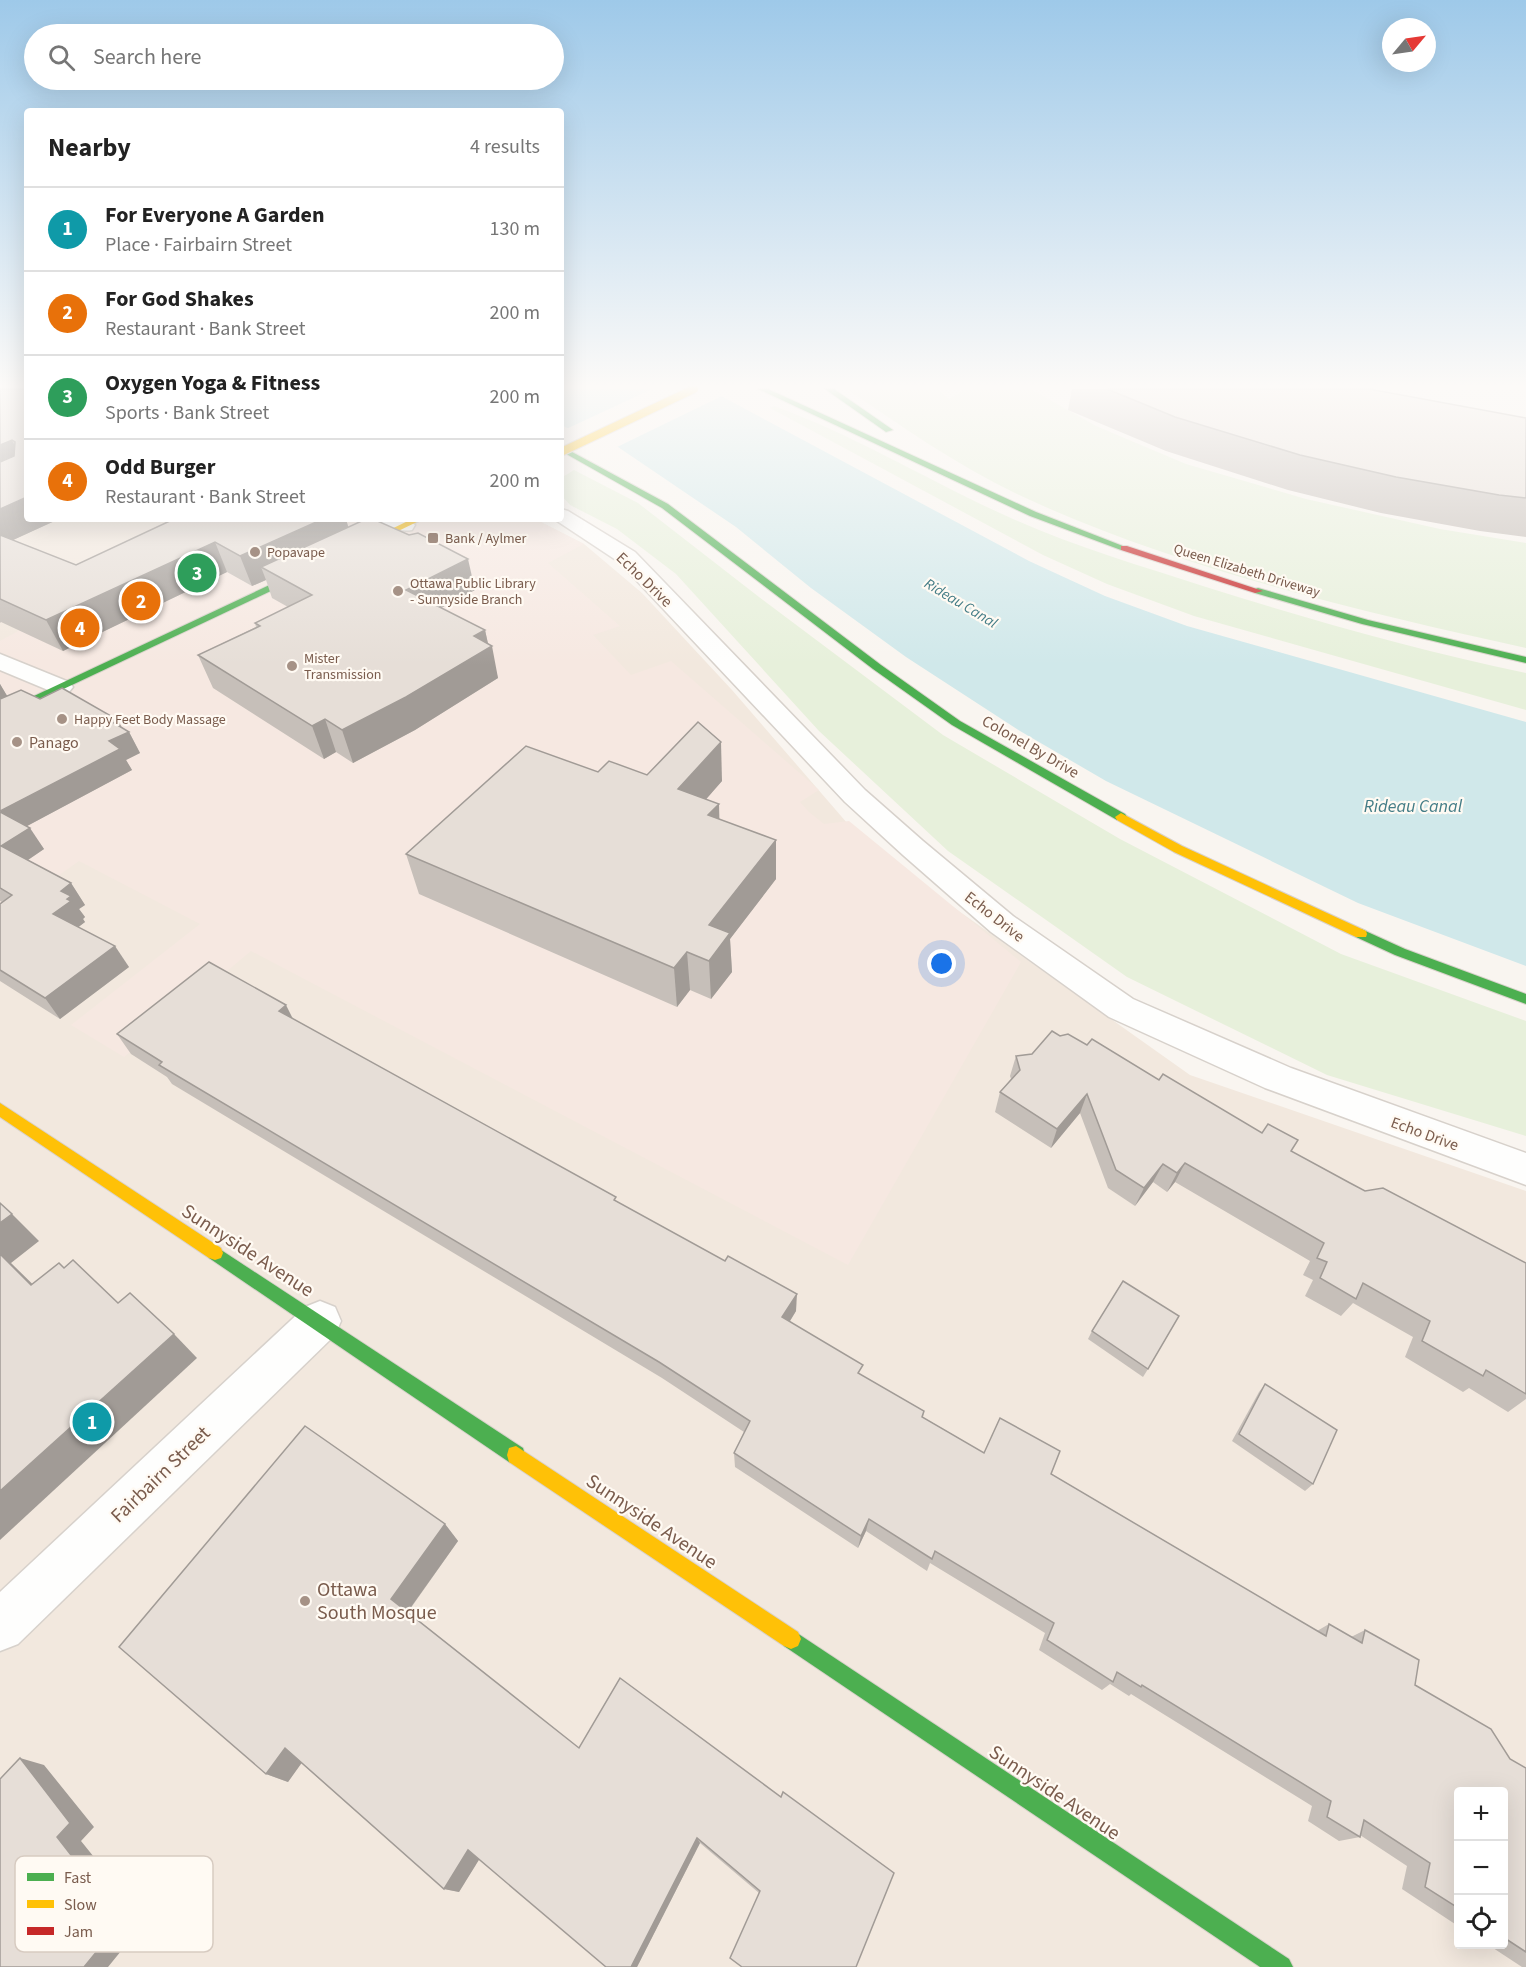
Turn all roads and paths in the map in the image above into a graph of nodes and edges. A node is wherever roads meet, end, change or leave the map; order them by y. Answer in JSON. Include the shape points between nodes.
{"nodes":[{"id":1,"x":623,"y":481,"type":"edge"},
{"id":2,"x":968,"y":482,"type":"edge"},
{"id":3,"x":564,"y":517,"type":"edge"},
{"id":4,"x":401,"y":522,"type":"edge"},
{"id":5,"x":340,"y":556,"type":"edge"},
{"id":6,"x":319,"y":565,"type":"edge"},
{"id":7,"x":1526,"y":660,"type":"edge"},
{"id":8,"x":0,"y":661,"type":"edge"},
{"id":9,"x":60,"y":687,"type":"junction"},
{"id":10,"x":0,"y":716,"type":"edge"},
{"id":11,"x":1526,"y":999,"type":"edge"},
{"id":12,"x":0,"y":1109,"type":"edge"},
{"id":13,"x":1526,"y":1169,"type":"edge"},
{"id":14,"x":320,"y":1321,"type":"junction"},
{"id":15,"x":0,"y":1626,"type":"edge"},
{"id":16,"x":1281,"y":1967,"type":"edge"}],
"edges":[{"from":1,"to":11,"type":"main road","name":"Colonel By Drive","via":[[665,506],[877,667],[966,729],[1178,849],[1400,952]]},
{"from":2,"to":7,"type":"main road","name":"Queen Elizabeth Driveway","via":[[1069,528],[1201,574],[1365,622]]},
{"from":3,"to":13,"type":"street","name":"Echo Drive","via":[[627,557],[855,796],[913,848],[1002,924],[1121,1008],[1278,1078]]},
{"from":4,"to":5,"type":"main road"},
{"from":6,"to":9,"type":"main road"},
{"from":8,"to":9,"type":"street"},
{"from":9,"to":10,"type":"main road"},
{"from":12,"to":14,"type":"main road","name":"Sunnyside Avenue"},
{"from":14,"to":15,"type":"street","name":"Fairbairn Street"},
{"from":14,"to":16,"type":"main road","name":"Sunnyside Avenue"}]}
